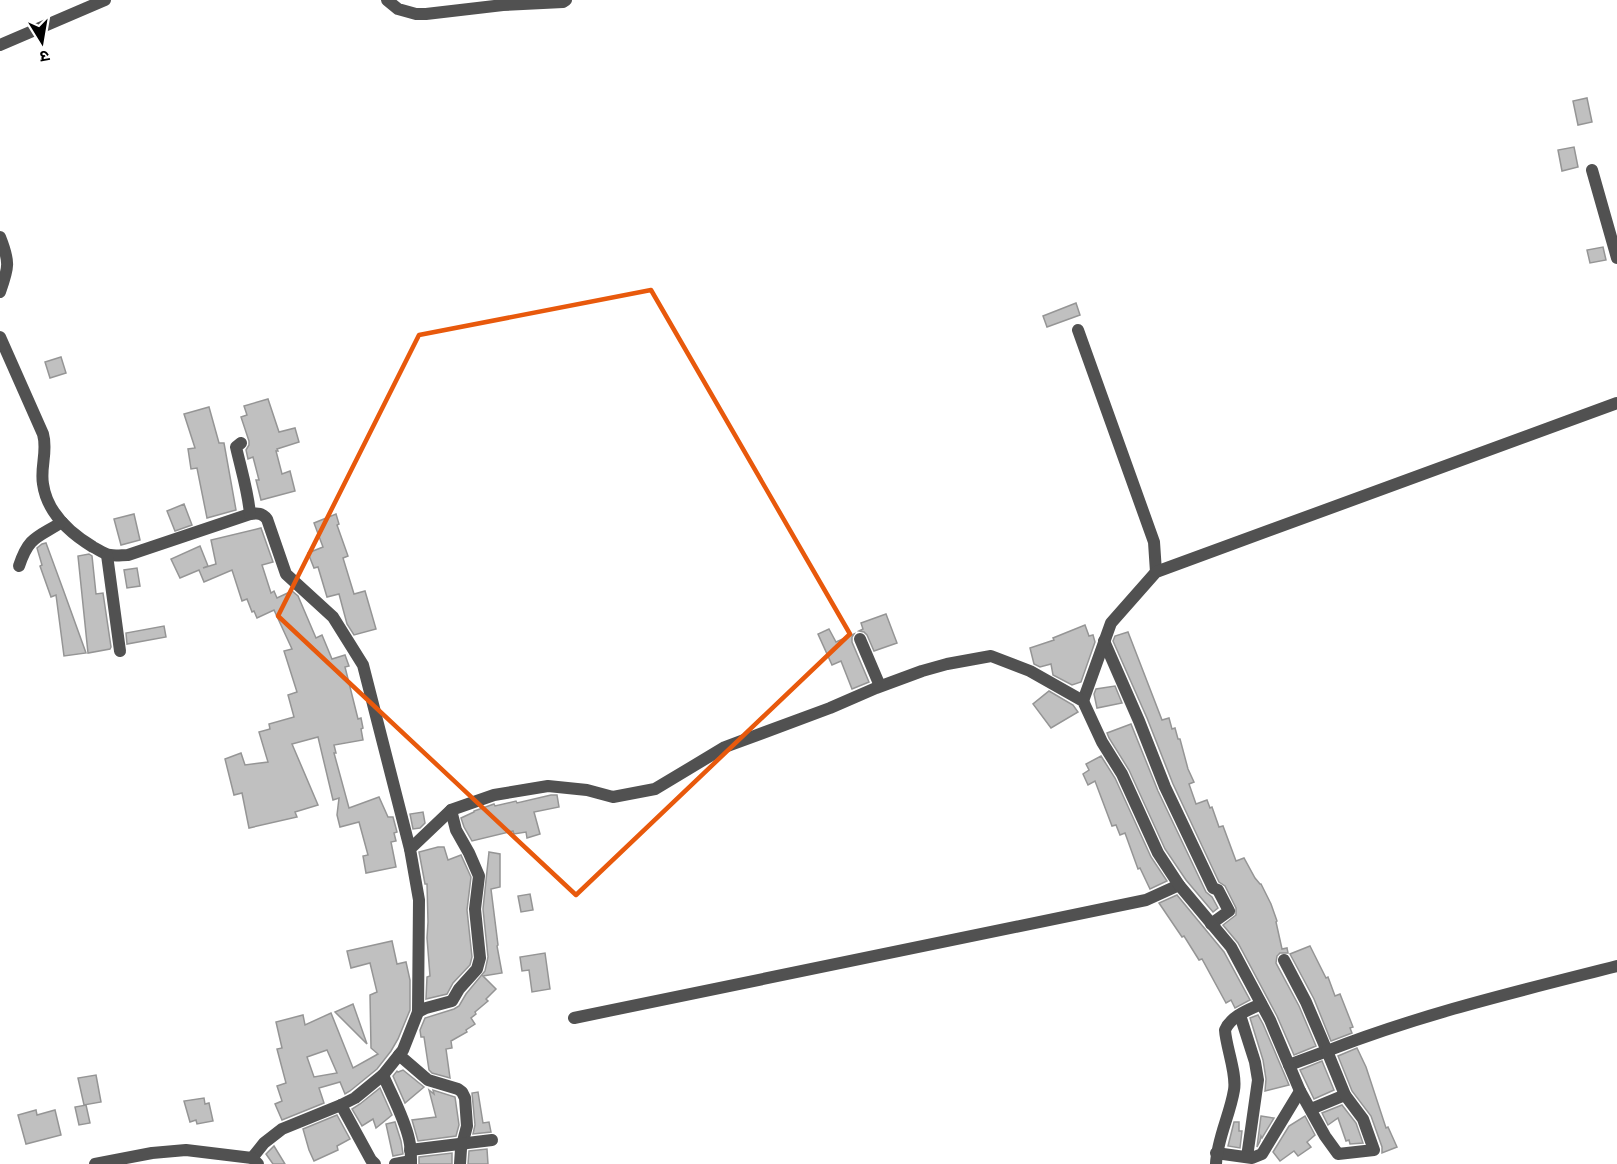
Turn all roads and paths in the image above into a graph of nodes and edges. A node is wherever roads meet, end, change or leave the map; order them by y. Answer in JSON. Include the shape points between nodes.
{"nodes":[{"id":1,"x":105,"y":0,"type":"edge"},
{"id":2,"x":387,"y":0,"type":"edge"},
{"id":3,"x":566,"y":0,"type":"edge"},
{"id":4,"x":0,"y":45,"type":"edge"},
{"id":5,"x":1592,"y":170,"type":"dead end"},
{"id":6,"x":0,"y":237,"type":"edge"},
{"id":7,"x":1617,"y":258,"type":"edge"},
{"id":8,"x":0,"y":292,"type":"edge"},
{"id":9,"x":1078,"y":330,"type":"dead end"},
{"id":10,"x":0,"y":337,"type":"edge"},
{"id":11,"x":1617,"y":403,"type":"edge"},
{"id":12,"x":241,"y":443,"type":"dead end"},
{"id":13,"x":250,"y":514,"type":"junction"},
{"id":14,"x":62,"y":522,"type":"junction"},
{"id":15,"x":107,"y":555,"type":"junction"},
{"id":16,"x":19,"y":566,"type":"dead end"},
{"id":17,"x":1156,"y":572,"type":"junction"},
{"id":18,"x":860,"y":639,"type":"dead end"},
{"id":19,"x":1104,"y":641,"type":"junction"},
{"id":20,"x":120,"y":651,"type":"dead end"},
{"id":21,"x":880,"y":686,"type":"junction"},
{"id":22,"x":1083,"y":701,"type":"junction"},
{"id":23,"x":451,"y":810,"type":"junction"},
{"id":24,"x":410,"y":849,"type":"junction"},
{"id":25,"x":1179,"y":885,"type":"junction"},
{"id":26,"x":1211,"y":924,"type":"junction"},
{"id":27,"x":1284,"y":960,"type":"dead end"},
{"id":28,"x":1617,"y":966,"type":"edge"},
{"id":29,"x":1261,"y":1004,"type":"junction"},
{"id":30,"x":418,"y":1012,"type":"junction"},
{"id":31,"x":1240,"y":1015,"type":"junction"},
{"id":32,"x":574,"y":1018,"type":"dead end"},
{"id":33,"x":1327,"y":1051,"type":"junction"},
{"id":34,"x":399,"y":1055,"type":"junction"},
{"id":35,"x":1289,"y":1065,"type":"junction"},
{"id":36,"x":383,"y":1075,"type":"junction"},
{"id":37,"x":1300,"y":1091,"type":"junction"},
{"id":38,"x":1345,"y":1095,"type":"junction"},
{"id":39,"x":341,"y":1105,"type":"junction"},
{"id":40,"x":1311,"y":1110,"type":"junction"},
{"id":41,"x":492,"y":1140,"type":"dead end"},
{"id":42,"x":462,"y":1144,"type":"junction"},
{"id":43,"x":1247,"y":1157,"type":"junction"},
{"id":44,"x":411,"y":1158,"type":"edge"},
{"id":45,"x":1216,"y":1158,"type":"edge"},
{"id":46,"x":137,"y":1160,"type":"edge"},
{"id":47,"x":255,"y":1161,"type":"edge"},
{"id":48,"x":94,"y":1164,"type":"edge"},
{"id":49,"x":375,"y":1164,"type":"edge"},
{"id":50,"x":395,"y":1164,"type":"edge"},
{"id":51,"x":460,"y":1164,"type":"edge"}],
"edges":[{"from":1,"to":4,"type":"street"},
{"from":2,"to":3,"type":"street","via":[[398,9],[416,14]]},
{"from":5,"to":7,"type":"street"},
{"from":6,"to":8,"type":"street","via":[[8,264]]},
{"from":9,"to":17,"type":"street","via":[[1154,542]]},
{"from":10,"to":14,"type":"street","via":[[46,442],[43,486]]},
{"from":11,"to":17,"type":"street"},
{"from":12,"to":13,"type":"street","via":[[236,447]]},
{"from":13,"to":15,"type":"street","via":[[128,555]]},
{"from":13,"to":24,"type":"street","via":[[267,519],[283,569],[333,617],[363,665]]},
{"from":14,"to":15,"type":"street"},
{"from":14,"to":16,"type":"street","via":[[33,538]]},
{"from":15,"to":20,"type":"street"},
{"from":17,"to":19,"type":"street","via":[[1111,623]]},
{"from":18,"to":21,"type":"street"},
{"from":19,"to":22,"type":"street"},
{"from":19,"to":26,"type":"street","via":[[1169,797],[1213,888],[1229,911]]},
{"from":21,"to":22,"type":"street","via":[[947,664],[991,656],[1030,671]]},
{"from":21,"to":23,"type":"street","via":[[725,747],[655,789],[612,798],[587,790],[548,786],[494,795]]},
{"from":22,"to":25,"type":"street","via":[[1158,853]]},
{"from":23,"to":24,"type":"street"},
{"from":23,"to":30,"type":"street","via":[[456,830],[479,876],[475,909],[480,958],[477,969],[452,1001]]},
{"from":24,"to":30,"type":"street","via":[[419,900]]},
{"from":25,"to":26,"type":"street"},
{"from":25,"to":32,"type":"street","via":[[1146,900]]},
{"from":26,"to":29,"type":"street","via":[[1230,947]]},
{"from":27,"to":33,"type":"street"},
{"from":28,"to":33,"type":"street","via":[[1477,1002]]},
{"from":29,"to":31,"type":"street"},
{"from":29,"to":35,"type":"street"},
{"from":30,"to":34,"type":"street"},
{"from":31,"to":43,"type":"street","via":[[1258,1080]]},
{"from":31,"to":45,"type":"street","via":[[1225,1030],[1235,1083]]},
{"from":33,"to":35,"type":"street"},
{"from":33,"to":38,"type":"street"},
{"from":34,"to":36,"type":"street"},
{"from":34,"to":42,"type":"street","via":[[428,1080],[462,1092],[467,1126]]},
{"from":35,"to":37,"type":"street"},
{"from":36,"to":39,"type":"street"},
{"from":36,"to":44,"type":"street","via":[[402,1115]]},
{"from":37,"to":40,"type":"street"},
{"from":37,"to":43,"type":"street","via":[[1263,1154]]},
{"from":38,"to":40,"type":"street"},
{"from":38,"to":40,"type":"street","via":[[1363,1119],[1374,1150],[1338,1154]]},
{"from":39,"to":47,"type":"street","via":[[282,1129],[264,1143]]},
{"from":39,"to":49,"type":"street"},
{"from":41,"to":42,"type":"street"},
{"from":42,"to":44,"type":"street"},
{"from":42,"to":51,"type":"street"},
{"from":43,"to":45,"type":"street"},
{"from":44,"to":50,"type":"street"},
{"from":46,"to":47,"type":"street","via":[[186,1150]]},
{"from":46,"to":48,"type":"street"}]}
